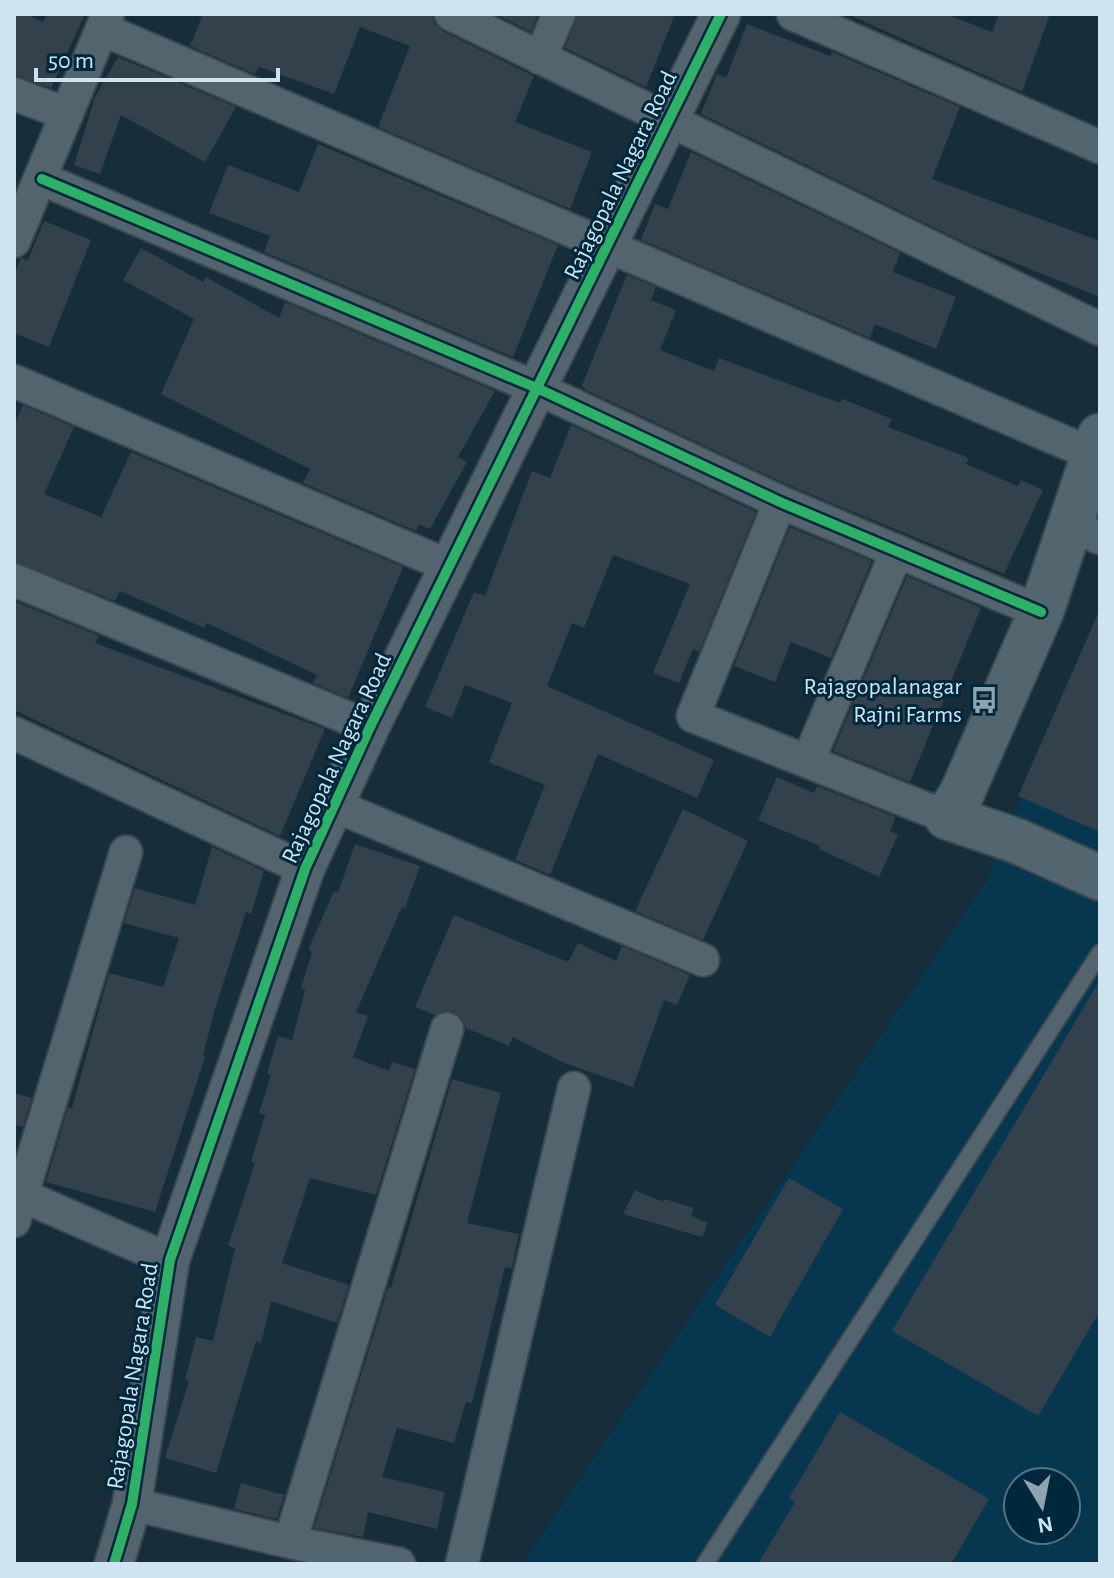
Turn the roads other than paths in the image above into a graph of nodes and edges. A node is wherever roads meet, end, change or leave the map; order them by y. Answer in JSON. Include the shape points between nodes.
{"nodes":[{"id":1,"x":451,"y":14,"type":"edge"},
{"id":2,"x":559,"y":14,"type":"edge"},
{"id":3,"x":721,"y":14,"type":"edge"},
{"id":4,"x":793,"y":14,"type":"edge"},
{"id":5,"x":105,"y":22,"type":"edge"},
{"id":6,"x":540,"y":58,"type":"junction"},
{"id":7,"x":14,"y":94,"type":"edge"},
{"id":8,"x":67,"y":114,"type":"junction"},
{"id":9,"x":666,"y":121,"type":"junction"},
{"id":10,"x":1100,"y":147,"type":"edge"},
{"id":11,"x":42,"y":179,"type":"junction"},
{"id":12,"x":14,"y":241,"type":"edge"},
{"id":13,"x":608,"y":247,"type":"junction"},
{"id":14,"x":1100,"y":329,"type":"edge"},
{"id":15,"x":14,"y":381,"type":"edge"},
{"id":16,"x":539,"y":389,"type":"junction"},
{"id":17,"x":1096,"y":445,"type":"edge"},
{"id":18,"x":780,"y":502,"type":"junction"},
{"id":19,"x":1085,"y":532,"type":"edge"},
{"id":20,"x":897,"y":551,"type":"junction"},
{"id":21,"x":449,"y":566,"type":"junction"},
{"id":22,"x":14,"y":580,"type":"edge"},
{"id":23,"x":1041,"y":612,"type":"junction"},
{"id":24,"x":370,"y":727,"type":"junction"},
{"id":25,"x":14,"y":733,"type":"edge"},
{"id":26,"x":808,"y":761,"type":"junction"},
{"id":27,"x":336,"y":806,"type":"junction"},
{"id":28,"x":947,"y":817,"type":"junction"},
{"id":29,"x":126,"y":852,"type":"dead end"},
{"id":30,"x":305,"y":869,"type":"junction"},
{"id":31,"x":1100,"y":878,"type":"edge"},
{"id":32,"x":1100,"y":953,"type":"edge"},
{"id":33,"x":703,"y":960,"type":"dead end"},
{"id":34,"x":447,"y":1029,"type":"dead end"},
{"id":35,"x":574,"y":1088,"type":"dead end"},
{"id":36,"x":17,"y":1203,"type":"edge"},
{"id":37,"x":170,"y":1260,"type":"junction"},
{"id":38,"x":132,"y":1504,"type":"junction"},
{"id":39,"x":290,"y":1542,"type":"junction"},
{"id":40,"x":114,"y":1564,"type":"edge"},
{"id":41,"x":399,"y":1564,"type":"edge"},
{"id":42,"x":462,"y":1564,"type":"edge"},
{"id":43,"x":705,"y":1564,"type":"edge"}],
"edges":[{"from":1,"to":6,"type":"street"},
{"from":2,"to":6,"type":"street"},
{"from":3,"to":9,"type":"street","name":"Rajagopala Nagara Road"},
{"from":4,"to":10,"type":"street"},
{"from":5,"to":8,"type":"street"},
{"from":5,"to":13,"type":"street"},
{"from":6,"to":9,"type":"street"},
{"from":7,"to":8,"type":"street"},
{"from":8,"to":11,"type":"street"},
{"from":9,"to":13,"type":"street","name":"Rajagopala Nagara Road"},
{"from":9,"to":14,"type":"street"},
{"from":11,"to":12,"type":"street"},
{"from":11,"to":16,"type":"street"},
{"from":13,"to":16,"type":"street","name":"Rajagopala Nagara Road"},
{"from":13,"to":17,"type":"street"},
{"from":15,"to":21,"type":"street"},
{"from":16,"to":18,"type":"street"},
{"from":16,"to":21,"type":"street","name":"Rajagopala Nagara Road"},
{"from":17,"to":19,"type":"main road"},
{"from":18,"to":20,"type":"street"},
{"from":18,"to":26,"type":"street","via":[[693,716]]},
{"from":19,"to":23,"type":"main road"},
{"from":20,"to":23,"type":"street"},
{"from":20,"to":26,"type":"street"},
{"from":21,"to":24,"type":"street","name":"Rajagopala Nagara Road"},
{"from":22,"to":24,"type":"street"},
{"from":23,"to":28,"type":"main road"},
{"from":24,"to":27,"type":"street","name":"Rajagopala Nagara Road"},
{"from":25,"to":30,"type":"street"},
{"from":26,"to":28,"type":"street"},
{"from":27,"to":30,"type":"street","name":"Rajagopala Nagara Road"},
{"from":27,"to":33,"type":"street"},
{"from":28,"to":31,"type":"main road"},
{"from":29,"to":36,"type":"street"},
{"from":30,"to":37,"type":"street","name":"Rajagopala Nagara Road"},
{"from":32,"to":43,"type":"lane"},
{"from":34,"to":39,"type":"street"},
{"from":35,"to":42,"type":"street"},
{"from":36,"to":37,"type":"street"},
{"from":37,"to":38,"type":"street","name":"Rajagopala Nagara Road"},
{"from":38,"to":39,"type":"street"},
{"from":38,"to":40,"type":"street","name":"Rajagopala Nagara Road"},
{"from":39,"to":41,"type":"street"}]}
